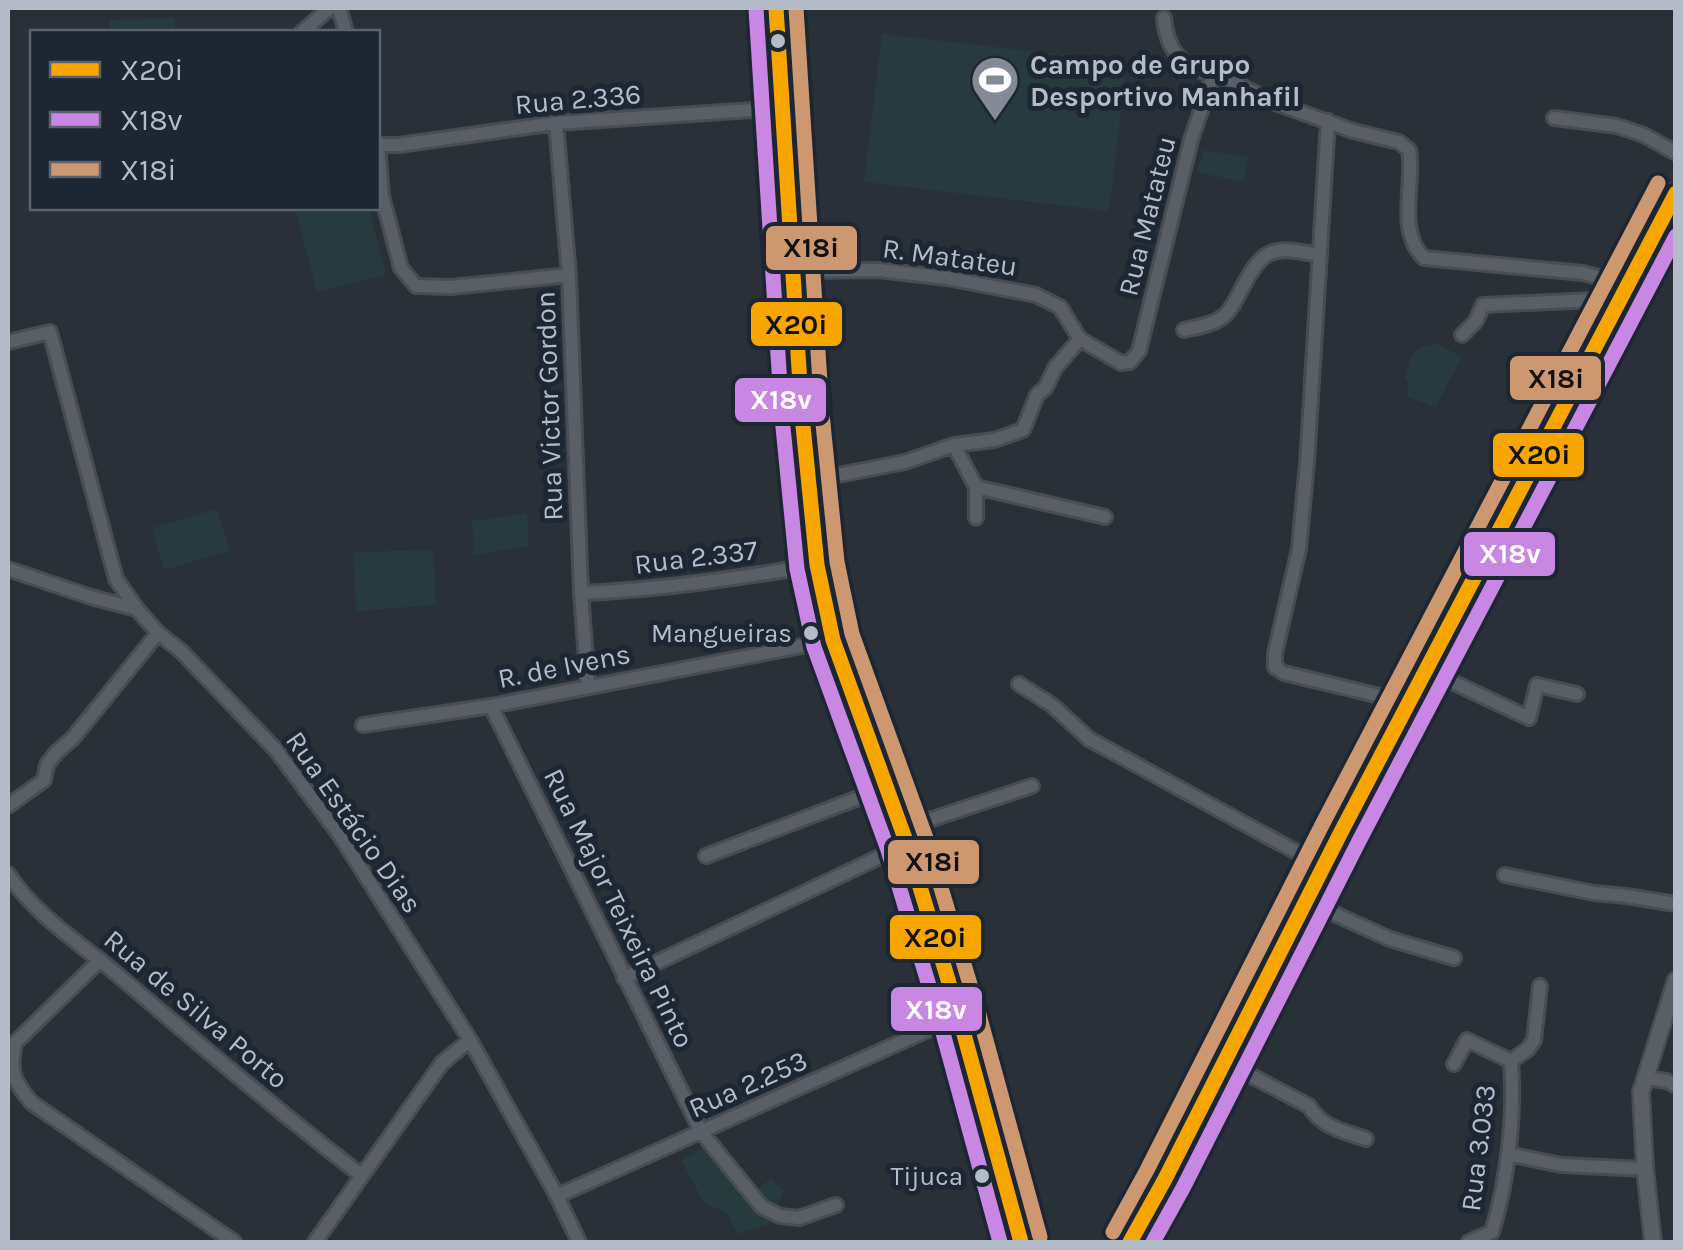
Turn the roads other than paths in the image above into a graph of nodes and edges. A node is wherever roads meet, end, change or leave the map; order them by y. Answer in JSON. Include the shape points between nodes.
{"nodes":[{"id":1,"x":330,"y":8,"type":"edge"},
{"id":2,"x":776,"y":8,"type":"edge"},
{"id":3,"x":1164,"y":18,"type":"dead end"},
{"id":4,"x":304,"y":30,"type":"edge"},
{"id":5,"x":1213,"y":75,"type":"junction"},
{"id":6,"x":784,"y":108,"type":"junction"},
{"id":7,"x":1554,"y":118,"type":"dead end"},
{"id":8,"x":1328,"y":121,"type":"junction"},
{"id":9,"x":556,"y":123,"type":"junction"},
{"id":10,"x":380,"y":145,"type":"edge"},
{"id":11,"x":1676,"y":153,"type":"edge"},
{"id":12,"x":380,"y":170,"type":"edge"},
{"id":13,"x":1676,"y":192,"type":"edge"},
{"id":14,"x":1319,"y":255,"type":"junction"},
{"id":15,"x":792,"y":271,"type":"junction"},
{"id":16,"x":569,"y":275,"type":"junction"},
{"id":17,"x":1628,"y":286,"type":"junction"},
{"id":18,"x":1616,"y":308,"type":"junction"},
{"id":19,"x":1184,"y":330,"type":"dead end"},
{"id":20,"x":1462,"y":335,"type":"dead end"},
{"id":21,"x":1080,"y":339,"type":"junction"},
{"id":22,"x":8,"y":342,"type":"edge"},
{"id":23,"x":954,"y":446,"type":"junction"},
{"id":24,"x":807,"y":480,"type":"junction"},
{"id":25,"x":976,"y":487,"type":"junction"},
{"id":26,"x":1105,"y":517,"type":"dead end"},
{"id":27,"x":976,"y":518,"type":"dead end"},
{"id":28,"x":817,"y":565,"type":"junction"},
{"id":29,"x":8,"y":568,"type":"edge"},
{"id":30,"x":582,"y":592,"type":"junction"},
{"id":31,"x":137,"y":609,"type":"junction"},
{"id":32,"x":158,"y":634,"type":"junction"},
{"id":33,"x":832,"y":634,"type":"junction"},
{"id":34,"x":1427,"y":670,"type":"junction"},
{"id":35,"x":1019,"y":684,"type":"dead end"},
{"id":36,"x":588,"y":686,"type":"junction"},
{"id":37,"x":1577,"y":694,"type":"dead end"},
{"id":38,"x":1409,"y":703,"type":"junction"},
{"id":39,"x":491,"y":706,"type":"junction"},
{"id":40,"x":362,"y":725,"type":"dead end"},
{"id":41,"x":1032,"y":786,"type":"dead end"},
{"id":42,"x":887,"y":788,"type":"junction"},
{"id":43,"x":8,"y":806,"type":"edge"},
{"id":44,"x":905,"y":836,"type":"junction"},
{"id":45,"x":706,"y":856,"type":"dead end"},
{"id":46,"x":1324,"y":867,"type":"junction"},
{"id":47,"x":8,"y":874,"type":"edge"},
{"id":48,"x":1505,"y":874,"type":"dead end"},
{"id":49,"x":1306,"y":901,"type":"junction"},
{"id":50,"x":1676,"y":904,"type":"edge"},
{"id":51,"x":1454,"y":958,"type":"dead end"},
{"id":52,"x":100,"y":960,"type":"junction"},
{"id":53,"x":624,"y":978,"type":"junction"},
{"id":54,"x":1540,"y":986,"type":"dead end"},
{"id":55,"x":1674,"y":988,"type":"edge"},
{"id":56,"x":959,"y":1016,"type":"junction"},
{"id":57,"x":470,"y":1040,"type":"junction"},
{"id":58,"x":1512,"y":1061,"type":"junction"},
{"id":59,"x":1225,"y":1062,"type":"junction"},
{"id":60,"x":1454,"y":1064,"type":"dead end"},
{"id":61,"x":1645,"y":1078,"type":"junction"},
{"id":62,"x":1676,"y":1086,"type":"edge"},
{"id":63,"x":702,"y":1133,"type":"junction"},
{"id":64,"x":1366,"y":1139,"type":"dead end"},
{"id":65,"x":1508,"y":1154,"type":"junction"},
{"id":66,"x":1645,"y":1169,"type":"junction"},
{"id":67,"x":361,"y":1175,"type":"junction"},
{"id":68,"x":556,"y":1196,"type":"junction"},
{"id":69,"x":836,"y":1205,"type":"dead end"},
{"id":70,"x":234,"y":1242,"type":"edge"},
{"id":71,"x":315,"y":1242,"type":"edge"},
{"id":72,"x":579,"y":1242,"type":"edge"},
{"id":73,"x":1021,"y":1242,"type":"edge"},
{"id":74,"x":1130,"y":1242,"type":"edge"},
{"id":75,"x":1469,"y":1242,"type":"edge"},
{"id":76,"x":1653,"y":1242,"type":"edge"}],
"edges":[{"from":1,"to":4,"type":"street"},
{"from":2,"to":6,"type":"street"},
{"from":3,"to":5,"type":"street","via":[[1173,52]]},
{"from":5,"to":8,"type":"street"},
{"from":5,"to":21,"type":"street","name":"Rua Matateu","via":[[1139,351],[1121,363]]},
{"from":6,"to":9,"type":"street","name":"Rua 2.336"},
{"from":6,"to":15,"type":"street"},
{"from":7,"to":11,"type":"street","via":[[1618,126]]},
{"from":8,"to":14,"type":"street"},
{"from":8,"to":17,"type":"street","via":[[1408,150],[1408,221],[1424,258],[1582,273]]},
{"from":9,"to":10,"type":"street","name":"Rua 2.336"},
{"from":9,"to":16,"type":"street","name":"Rua Victor Gordon"},
{"from":12,"to":16,"type":"street","via":[[400,268],[416,286]]},
{"from":13,"to":17,"type":"main road"},
{"from":14,"to":19,"type":"street","via":[[1280,248],[1265,255],[1226,315]]},
{"from":14,"to":38,"type":"street","via":[[1299,549],[1275,667]]},
{"from":15,"to":21,"type":"street","name":"R. Matateu","via":[[879,270],[1036,296],[1060,307]]},
{"from":15,"to":24,"type":"street"},
{"from":16,"to":30,"type":"street","name":"Rua Victor Gordon"},
{"from":17,"to":18,"type":"main road"},
{"from":18,"to":20,"type":"street","via":[[1593,300],[1483,305]]},
{"from":18,"to":34,"type":"main road"},
{"from":21,"to":23,"type":"street","via":[[1037,395],[1023,430]]},
{"from":22,"to":31,"type":"street","name":"Rua Estácio Dias","via":[[50,332],[116,580]]},
{"from":23,"to":24,"type":"street"},
{"from":23,"to":25,"type":"street"},
{"from":24,"to":28,"type":"street"},
{"from":25,"to":26,"type":"street"},
{"from":25,"to":27,"type":"street"},
{"from":28,"to":30,"type":"street","name":"Rua 2.337","via":[[647,590]]},
{"from":28,"to":33,"type":"street"},
{"from":29,"to":31,"type":"street"},
{"from":30,"to":36,"type":"street","name":"Rua Victor Gordon"},
{"from":31,"to":32,"type":"street","name":"Rua Estácio Dias"},
{"from":32,"to":43,"type":"street","via":[[56,752],[44,780]]},
{"from":32,"to":57,"type":"street","name":"Rua Estácio Dias","via":[[276,750],[339,834]]},
{"from":33,"to":36,"type":"street","name":"R. de Ivens"},
{"from":33,"to":42,"type":"street"},
{"from":34,"to":37,"type":"street","via":[[1529,718],[1537,685]]},
{"from":34,"to":38,"type":"main road"},
{"from":35,"to":46,"type":"street","via":[[1089,739]]},
{"from":36,"to":39,"type":"street","name":"R. de Ivens"},
{"from":38,"to":46,"type":"main road"},
{"from":39,"to":40,"type":"street","name":"R. de Ivens"},
{"from":39,"to":53,"type":"street","name":"Rua Major Teixeira Pinto"},
{"from":41,"to":44,"type":"street"},
{"from":42,"to":44,"type":"street"},
{"from":42,"to":45,"type":"street"},
{"from":44,"to":53,"type":"street"},
{"from":44,"to":56,"type":"street"},
{"from":46,"to":49,"type":"main road"},
{"from":47,"to":52,"type":"street","name":"Rua de Silva Porto","via":[[40,914]]},
{"from":48,"to":50,"type":"street"},
{"from":49,"to":51,"type":"street"},
{"from":49,"to":59,"type":"main road"},
{"from":52,"to":67,"type":"street","name":"Rua de Silva Porto"},
{"from":52,"to":70,"type":"street","via":[[15,1044],[13,1076],[32,1103]]},
{"from":53,"to":63,"type":"street","name":"Rua Major Teixeira Pinto"},
{"from":54,"to":58,"type":"street","via":[[1534,1040]]},
{"from":55,"to":61,"type":"street"},
{"from":56,"to":63,"type":"street","name":"Rua 2.253"},
{"from":56,"to":73,"type":"street"},
{"from":57,"to":67,"type":"street","via":[[442,1064]]},
{"from":57,"to":68,"type":"street","name":"Rua Estácio Dias"},
{"from":58,"to":60,"type":"street","name":"Rua 3.033","via":[[1467,1040]]},
{"from":58,"to":65,"type":"street","name":"Rua 3.033"},
{"from":59,"to":64,"type":"street","via":[[1310,1106],[1328,1126]]},
{"from":59,"to":74,"type":"main road"},
{"from":61,"to":62,"type":"street"},
{"from":61,"to":66,"type":"street"},
{"from":63,"to":68,"type":"street","name":"Rua 2.253"},
{"from":63,"to":69,"type":"street","name":"Rua Major Teixeira Pinto","via":[[762,1207],[799,1218]]},
{"from":65,"to":66,"type":"street","via":[[1561,1165]]},
{"from":65,"to":75,"type":"street","name":"Rua 3.033","via":[[1492,1232]]},
{"from":66,"to":76,"type":"street"},
{"from":67,"to":71,"type":"street"},
{"from":68,"to":72,"type":"street","name":"Rua Estácio Dias"}]}
